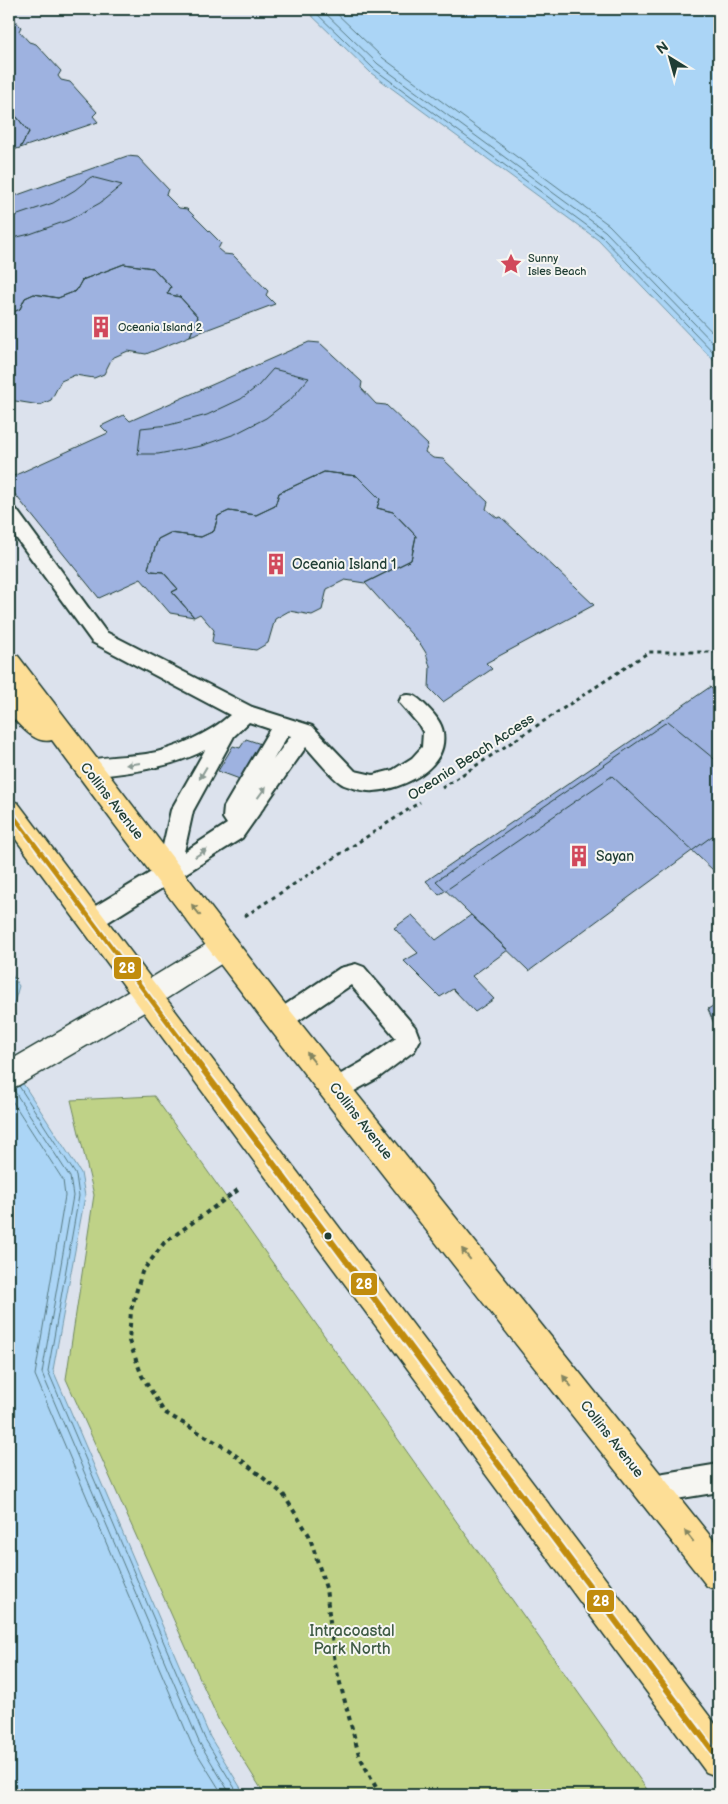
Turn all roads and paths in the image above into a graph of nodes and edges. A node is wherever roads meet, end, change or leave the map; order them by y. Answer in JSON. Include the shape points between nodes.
{"nodes":[{"id":1,"x":9,"y":514,"type":"edge"},
{"id":2,"x":719,"y":652,"type":"edge"},
{"id":3,"x":9,"y":663,"type":"edge"},
{"id":4,"x":9,"y":699,"type":"edge"},
{"id":5,"x":409,"y":702,"type":"dead end"},
{"id":6,"x":245,"y":713,"type":"junction"},
{"id":7,"x":283,"y":725,"type":"junction"},
{"id":8,"x":227,"y":730,"type":"junction"},
{"id":9,"x":305,"y":732,"type":"junction"},
{"id":10,"x":87,"y":770,"type":"junction"},
{"id":11,"x":434,"y":793,"type":"dead end"},
{"id":12,"x":426,"y":798,"type":"dead end"},
{"id":13,"x":9,"y":810,"type":"edge"},
{"id":14,"x":234,"y":832,"type":"junction"},
{"id":15,"x":168,"y":874,"type":"junction"},
{"id":16,"x":245,"y":917,"type":"dead end"},
{"id":17,"x":92,"y":920,"type":"junction"},
{"id":18,"x":225,"y":947,"type":"junction"},
{"id":19,"x":148,"y":995,"type":"junction"},
{"id":20,"x":281,"y":1020,"type":"junction"},
{"id":21,"x":9,"y":1076,"type":"edge"},
{"id":22,"x":336,"y":1090,"type":"junction"},
{"id":23,"x":238,"y":1190,"type":"dead end"},
{"id":24,"x":719,"y":1478,"type":"edge"},
{"id":25,"x":652,"y":1489,"type":"junction"},
{"id":26,"x":719,"y":1574,"type":"edge"},
{"id":27,"x":719,"y":1759,"type":"edge"},
{"id":28,"x":380,"y":1795,"type":"edge"}],
"edges":[{"from":1,"to":6,"type":"lane","via":[[99,637]]},
{"from":2,"to":11,"type":"path","name":"Oceania Beach Access","via":[[649,652]]},
{"from":3,"to":10,"type":"main road","name":"Collins Avenue"},
{"from":4,"to":10,"type":"main road"},
{"from":5,"to":9,"type":"lane","via":[[427,720],[433,732],[432,749],[420,764],[399,777],[373,783],[349,778]]},
{"from":6,"to":7,"type":"lane"},
{"from":6,"to":8,"type":"lane"},
{"from":7,"to":9,"type":"lane"},
{"from":7,"to":14,"type":"lane","via":[[235,807]]},
{"from":8,"to":10,"type":"lane","one_way":true,"via":[[176,755]]},
{"from":8,"to":15,"type":"lane","one_way":true,"via":[[182,810]]},
{"from":14,"to":9,"type":"lane","one_way":true},
{"from":10,"to":15,"type":"main road","name":"Collins Avenue"},
{"from":12,"to":16,"type":"path","name":"Oceania Beach Access"},
{"from":13,"to":17,"type":"main road"},
{"from":15,"to":14,"type":"lane","one_way":true},
{"from":15,"to":17,"type":"lane"},
{"from":18,"to":15,"type":"main road","name":"Collins Avenue","one_way":true},
{"from":17,"to":19,"type":"main road"},
{"from":18,"to":19,"type":"street"},
{"from":18,"to":20,"type":"main road","name":"Collins Avenue"},
{"from":19,"to":21,"type":"street"},
{"from":19,"to":27,"type":"main road"},
{"from":22,"to":20,"type":"main road","name":"Collins Avenue","one_way":true},
{"from":20,"to":22,"type":"lane","via":[[348,975],[356,974],[407,1034],[406,1044]]},
{"from":25,"to":22,"type":"main road","name":"Collins Avenue","one_way":true},
{"from":23,"to":28,"type":"path","via":[[164,1243],[142,1272],[131,1310],[129,1341],[142,1376],[164,1412],[229,1450],[283,1494],[309,1535],[326,1588],[335,1664],[356,1746]]},
{"from":24,"to":25,"type":"lane"},
{"from":26,"to":25,"type":"main road","name":"Collins Avenue","one_way":true}]}
